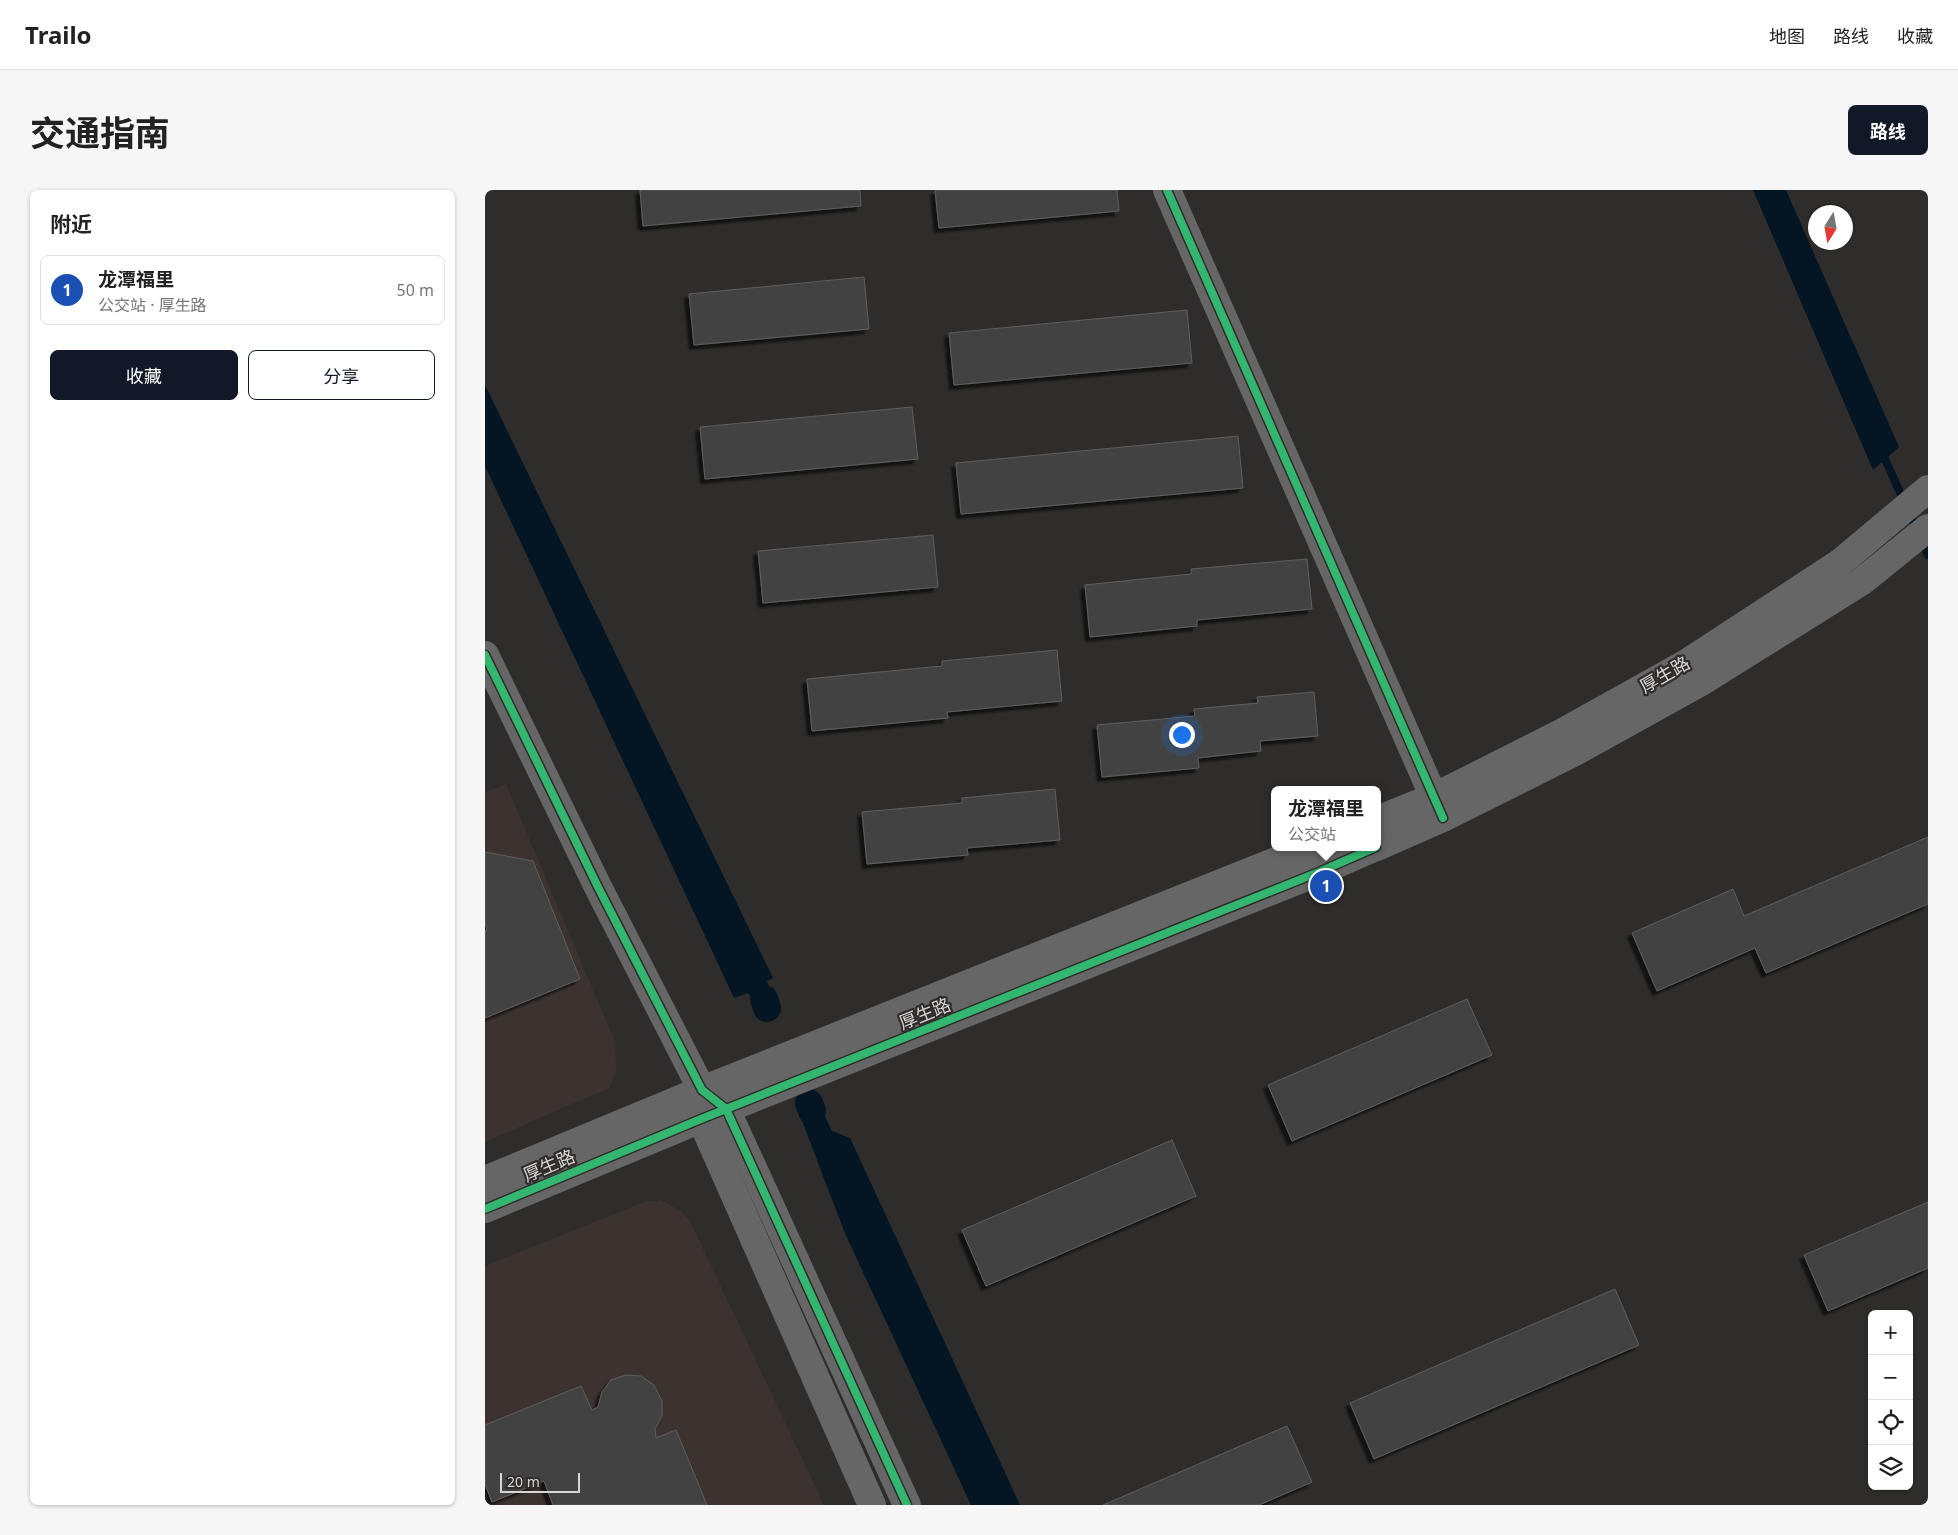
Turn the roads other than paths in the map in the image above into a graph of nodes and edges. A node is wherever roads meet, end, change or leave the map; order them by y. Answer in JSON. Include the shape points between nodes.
{"nodes":[{"id":1,"x":1167,"y":190,"type":"edge"},
{"id":2,"x":1928,"y":489,"type":"edge"},
{"id":3,"x":1928,"y":528,"type":"edge"},
{"id":4,"x":485,"y":655,"type":"edge"},
{"id":5,"x":1438,"y":807,"type":"junction"},
{"id":6,"x":1381,"y":819,"type":"edge"},
{"id":7,"x":1381,"y":844,"type":"edge"},
{"id":8,"x":1301,"y":851,"type":"edge"},
{"id":9,"x":1368,"y":851,"type":"edge"},
{"id":10,"x":702,"y":1090,"type":"junction"},
{"id":11,"x":713,"y":1114,"type":"junction"},
{"id":12,"x":485,"y":1180,"type":"edge"},
{"id":13,"x":485,"y":1209,"type":"edge"},
{"id":14,"x":872,"y":1505,"type":"edge"},
{"id":15,"x":907,"y":1505,"type":"edge"}],
"edges":[{"from":1,"to":5,"type":"street"},
{"from":2,"to":5,"type":"street","name":"厚生路","via":[[1841,562],[1685,664]]},
{"from":3,"to":5,"type":"street","name":"厚生路","via":[[1861,582],[1703,681],[1575,752]]},
{"from":4,"to":10,"type":"street"},
{"from":5,"to":6,"type":"street","name":"厚生路"},
{"from":5,"to":7,"type":"street","name":"厚生路"},
{"from":8,"to":10,"type":"street","name":"厚生路"},
{"from":9,"to":11,"type":"street","name":"厚生路"},
{"from":10,"to":11,"type":"street"},
{"from":10,"to":12,"type":"street","name":"厚生路"},
{"from":11,"to":13,"type":"street","name":"厚生路"},
{"from":11,"to":14,"type":"street"},
{"from":11,"to":15,"type":"street"}]}
